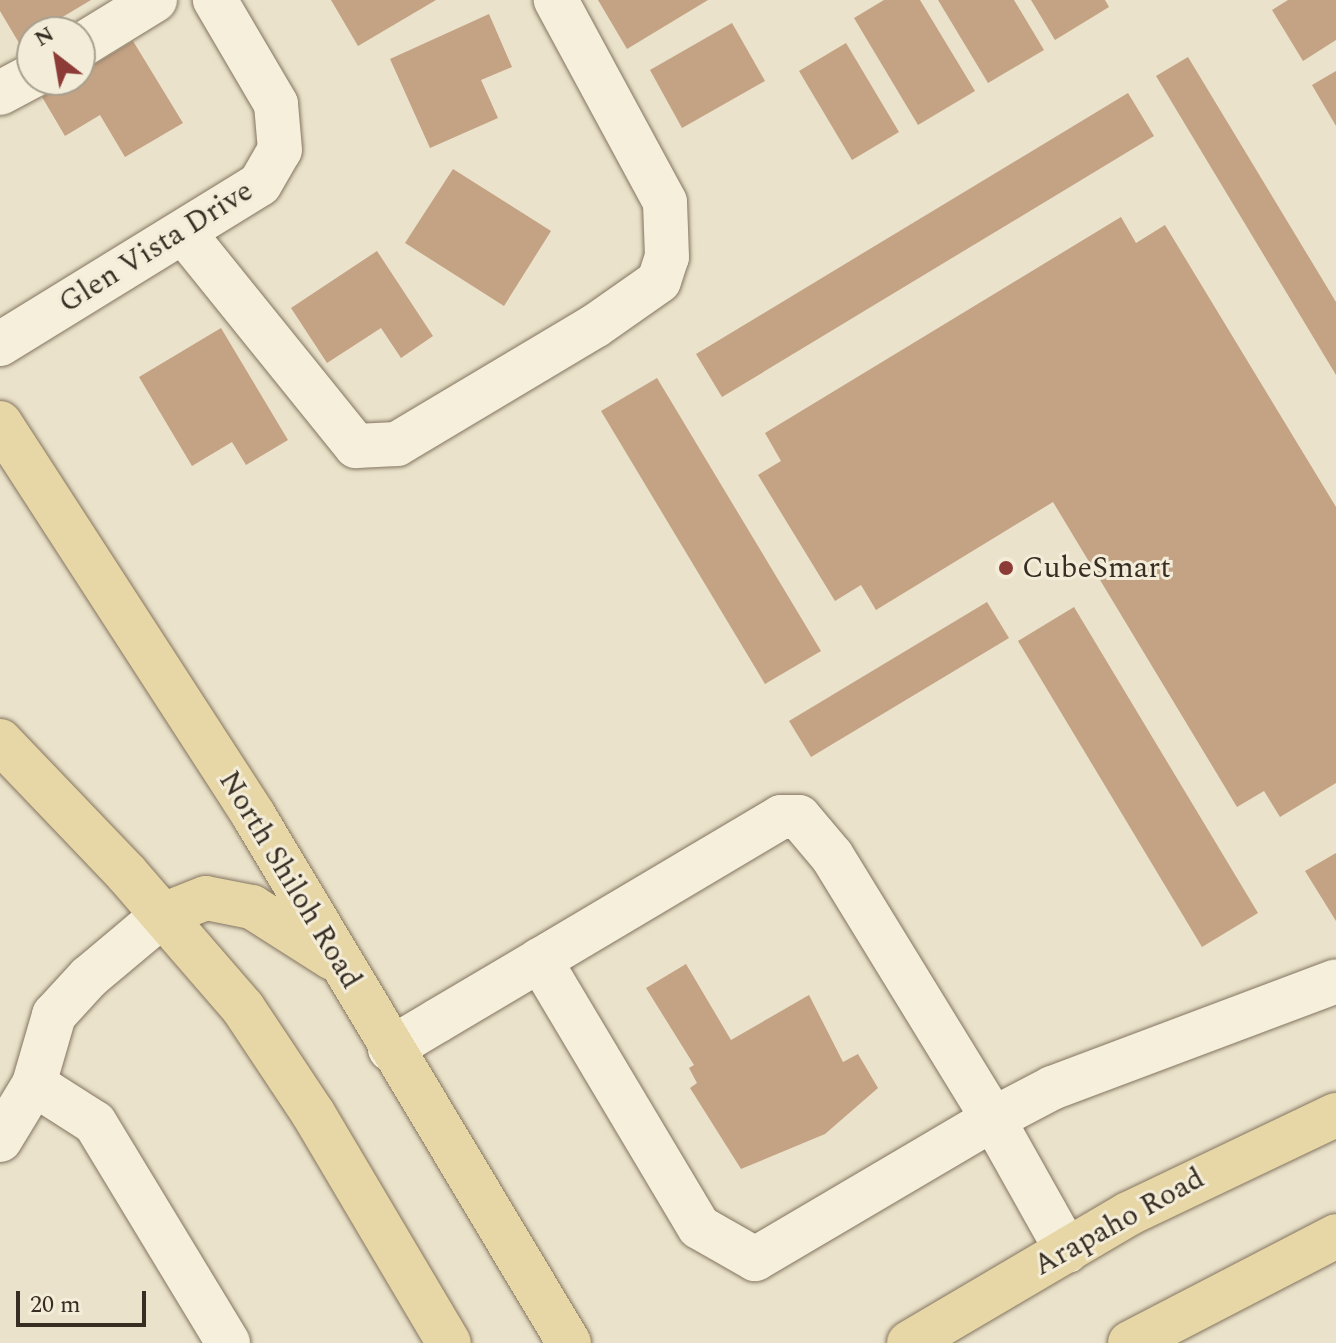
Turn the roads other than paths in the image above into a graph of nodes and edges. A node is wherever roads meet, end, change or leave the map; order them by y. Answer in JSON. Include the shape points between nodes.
{"nodes":[{"id":1,"x":155,"y":0,"type":"edge"},
{"id":2,"x":215,"y":0,"type":"edge"},
{"id":3,"x":556,"y":0,"type":"edge"},
{"id":4,"x":96,"y":36,"type":"edge"},
{"id":5,"x":184,"y":233,"type":"junction"},
{"id":6,"x":0,"y":344,"type":"edge"},
{"id":7,"x":0,"y":423,"type":"edge"},
{"id":8,"x":0,"y":741,"type":"edge"},
{"id":9,"x":163,"y":915,"type":"junction"},
{"id":10,"x":540,"y":960,"type":"junction"},
{"id":11,"x":337,"y":962,"type":"junction"},
{"id":12,"x":1336,"y":981,"type":"edge"},
{"id":13,"x":390,"y":1049,"type":"junction"},
{"id":14,"x":34,"y":1084,"type":"junction"},
{"id":15,"x":1336,"y":1115,"type":"edge"},
{"id":16,"x":993,"y":1119,"type":"junction"},
{"id":17,"x":0,"y":1140,"type":"edge"},
{"id":18,"x":1336,"y":1236,"type":"edge"},
{"id":19,"x":1067,"y":1251,"type":"junction"},
{"id":20,"x":1152,"y":1338,"type":"edge"},
{"id":21,"x":228,"y":1343,"type":"edge"},
{"id":22,"x":449,"y":1343,"type":"edge"},
{"id":23,"x":569,"y":1343,"type":"edge"},
{"id":24,"x":909,"y":1343,"type":"edge"}],
"edges":[{"from":1,"to":4,"type":"street"},
{"from":2,"to":5,"type":"street","name":"Glen Vista Drive","via":[[276,104],[280,150],[260,184]]},
{"from":3,"to":5,"type":"street","via":[[665,202],[667,257],[659,281],[595,326],[397,444],[356,446]]},
{"from":5,"to":6,"type":"street","name":"Glen Vista Drive"},
{"from":7,"to":11,"type":"main road","name":"North Shiloh Road","via":[[159,663]]},
{"from":8,"to":9,"type":"main road"},
{"from":9,"to":11,"type":"main road","via":[[206,898],[252,907]]},
{"from":9,"to":14,"type":"street","via":[[89,977],[54,1015]]},
{"from":9,"to":22,"type":"main road","via":[[271,1046]]},
{"from":10,"to":13,"type":"street"},
{"from":10,"to":16,"type":"street","via":[[699,1227],[755,1259]]},
{"from":10,"to":16,"type":"street","via":[[781,817],[799,817],[832,856]]},
{"from":11,"to":13,"type":"main road","name":"North Shiloh Road"},
{"from":12,"to":16,"type":"street","via":[[1052,1088]]},
{"from":13,"to":23,"type":"main road","name":"North Shiloh Road"},
{"from":14,"to":17,"type":"street"},
{"from":14,"to":21,"type":"street","via":[[95,1123]]},
{"from":15,"to":19,"type":"main road","name":"Arapaho Road","via":[[1221,1166]]},
{"from":16,"to":19,"type":"street"},
{"from":18,"to":20,"type":"main road"},
{"from":19,"to":24,"type":"main road","name":"Arapaho Road"}]}
